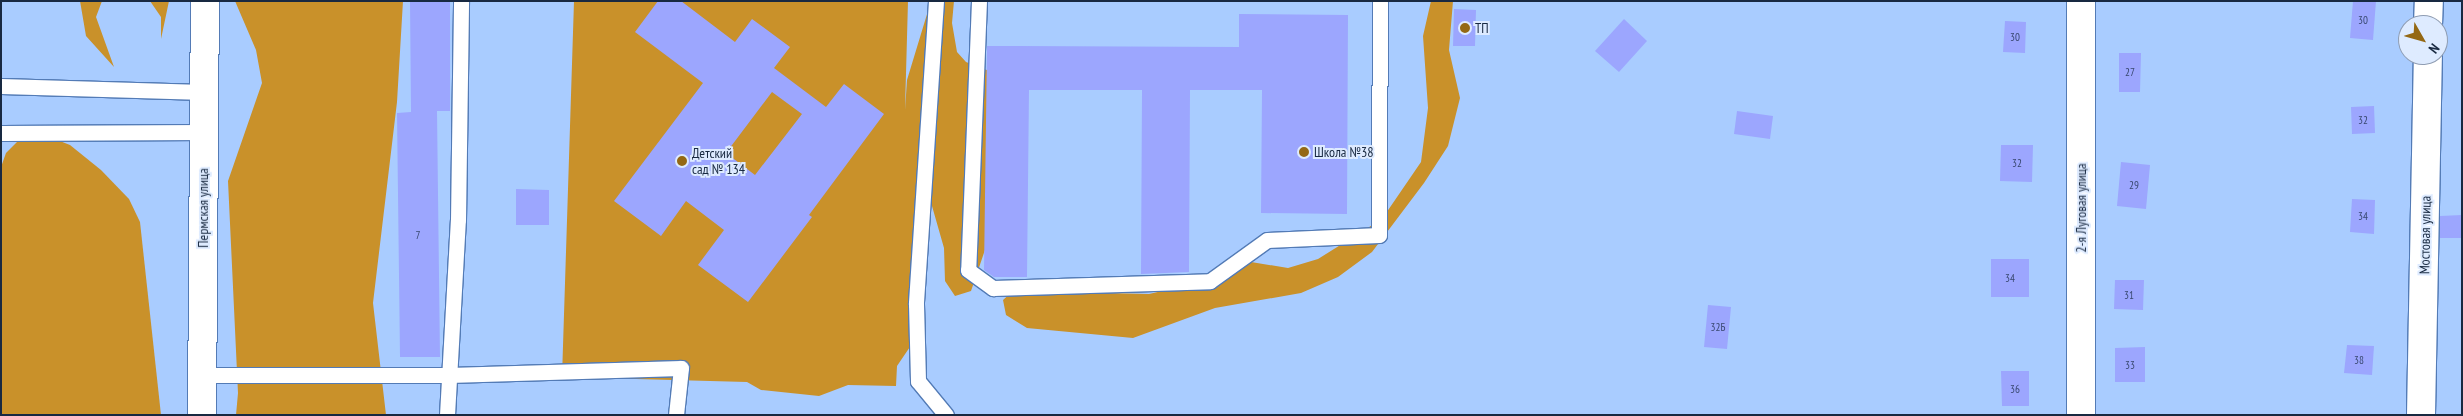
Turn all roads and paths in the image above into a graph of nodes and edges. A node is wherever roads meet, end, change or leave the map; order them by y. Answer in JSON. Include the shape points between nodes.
{"nodes":[{"id":1,"x":204,"y":1,"type":"edge"},
{"id":2,"x":461,"y":1,"type":"edge"},
{"id":3,"x":936,"y":1,"type":"edge"},
{"id":4,"x":979,"y":1,"type":"edge"},
{"id":5,"x":1380,"y":1,"type":"edge"},
{"id":6,"x":2081,"y":1,"type":"edge"},
{"id":7,"x":2429,"y":1,"type":"edge"},
{"id":8,"x":2428,"y":15,"type":"edge"},
{"id":9,"x":2428,"y":65,"type":"edge"},
{"id":10,"x":1,"y":86,"type":"edge"},
{"id":11,"x":204,"y":92,"type":"junction"},
{"id":12,"x":204,"y":132,"type":"junction"},
{"id":13,"x":1,"y":133,"type":"edge"},
{"id":14,"x":202,"y":374,"type":"junction"},
{"id":15,"x":448,"y":376,"type":"junction"},
{"id":16,"x":202,"y":415,"type":"edge"},
{"id":17,"x":447,"y":415,"type":"edge"},
{"id":18,"x":676,"y":415,"type":"edge"},
{"id":19,"x":946,"y":415,"type":"edge"},
{"id":20,"x":2080,"y":415,"type":"edge"},
{"id":21,"x":2421,"y":415,"type":"edge"}],
"edges":[{"from":1,"to":11,"type":"street","name":"Пермская улица"},
{"from":2,"to":15,"type":"lane","via":[[458,220]]},
{"from":3,"to":19,"type":"lane","via":[[916,304],[917,372],[918,381]]},
{"from":4,"to":5,"type":"lane","via":[[968,270],[993,288],[1210,280],[1267,240],[1379,235]]},
{"from":6,"to":20,"type":"street","name":"2-я Луговая улица"},
{"from":7,"to":8,"type":"street"},
{"from":9,"to":21,"type":"street","name":"Мостовая улица"},
{"from":10,"to":11,"type":"lane"},
{"from":11,"to":12,"type":"street","name":"Пермская улица"},
{"from":12,"to":13,"type":"lane"},
{"from":12,"to":14,"type":"street","name":"Пермская улица"},
{"from":14,"to":15,"type":"lane"},
{"from":14,"to":16,"type":"street","name":"Пермская улица"},
{"from":15,"to":17,"type":"lane"},
{"from":15,"to":18,"type":"lane","via":[[681,368]]}]}
